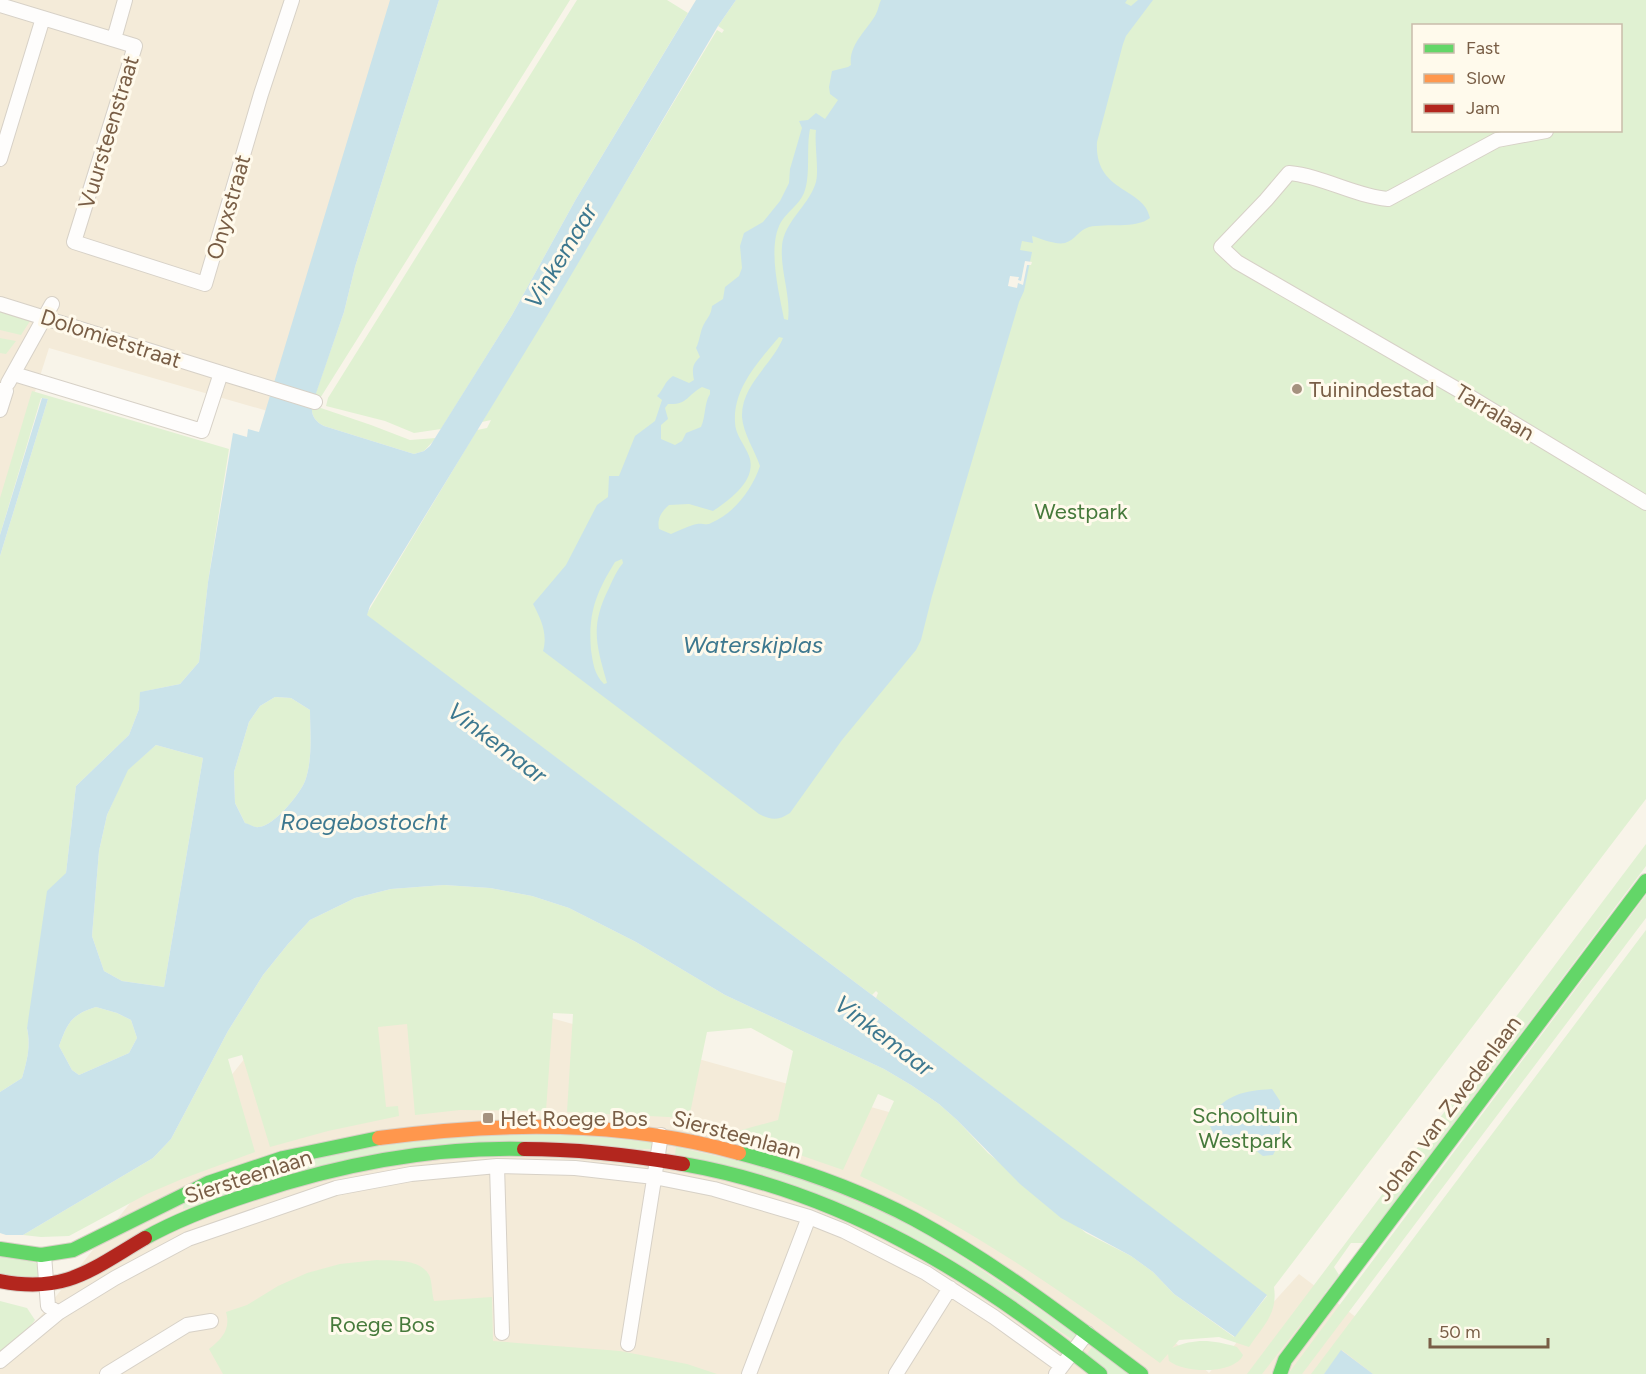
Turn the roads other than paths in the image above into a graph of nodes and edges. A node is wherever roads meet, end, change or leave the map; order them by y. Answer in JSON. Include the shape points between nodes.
{"nodes":[{"id":1,"x":125,"y":0,"type":"edge"},
{"id":2,"x":292,"y":0,"type":"edge"},
{"id":3,"x":0,"y":5,"type":"edge"},
{"id":4,"x":43,"y":18,"type":"junction"},
{"id":5,"x":114,"y":39,"type":"junction"},
{"id":6,"x":1541,"y":132,"type":"edge"},
{"id":7,"x":0,"y":158,"type":"edge"},
{"id":8,"x":74,"y":242,"type":"joint"},
{"id":9,"x":0,"y":304,"type":"edge"},
{"id":10,"x":52,"y":304,"type":"dead end"},
{"id":11,"x":45,"y":317,"type":"junction"},
{"id":12,"x":221,"y":373,"type":"junction"},
{"id":13,"x":7,"y":382,"type":"edge"},
{"id":14,"x":315,"y":402,"type":"dead end"},
{"id":15,"x":0,"y":410,"type":"edge"},
{"id":16,"x":1646,"y":503,"type":"edge"},
{"id":17,"x":1646,"y":881,"type":"edge"},
{"id":18,"x":661,"y":1135,"type":"junction"},
{"id":19,"x":658,"y":1160,"type":"junction"},
{"id":20,"x":497,"y":1166,"type":"junction"},
{"id":21,"x":654,"y":1177,"type":"junction"},
{"id":22,"x":169,"y":1202,"type":"junction"},
{"id":23,"x":809,"y":1217,"type":"junction"},
{"id":24,"x":178,"y":1221,"type":"junction"},
{"id":25,"x":188,"y":1239,"type":"junction"},
{"id":26,"x":0,"y":1249,"type":"edge"},
{"id":27,"x":44,"y":1255,"type":"junction"},
{"id":28,"x":0,"y":1281,"type":"edge"},
{"id":29,"x":47,"y":1285,"type":"junction"},
{"id":30,"x":950,"y":1288,"type":"junction"},
{"id":31,"x":58,"y":1313,"type":"junction"},
{"id":32,"x":211,"y":1321,"type":"dead end"},
{"id":33,"x":502,"y":1333,"type":"dead end"},
{"id":34,"x":1087,"y":1333,"type":"junction"},
{"id":35,"x":628,"y":1344,"type":"dead end"},
{"id":36,"x":1073,"y":1352,"type":"junction"},
{"id":37,"x":1285,"y":1360,"type":"junction"},
{"id":38,"x":0,"y":1361,"type":"edge"},
{"id":39,"x":1059,"y":1370,"type":"edge"},
{"id":40,"x":107,"y":1374,"type":"edge"},
{"id":41,"x":749,"y":1374,"type":"edge"},
{"id":42,"x":896,"y":1374,"type":"edge"},
{"id":43,"x":1100,"y":1374,"type":"edge"},
{"id":44,"x":1141,"y":1374,"type":"edge"},
{"id":45,"x":1267,"y":1374,"type":"edge"},
{"id":46,"x":1280,"y":1374,"type":"edge"}],
"edges":[{"from":1,"to":5,"type":"street","name":"Vuursteenstraat"},
{"from":2,"to":8,"type":"street","name":"Onyxstraat","via":[[206,284]]},
{"from":3,"to":4,"type":"street"},
{"from":4,"to":5,"type":"street"},
{"from":4,"to":7,"type":"street"},
{"from":5,"to":8,"type":"street","name":"Vuursteenstraat","via":[[135,46]]},
{"from":6,"to":16,"type":"street","name":"Tarralaan","via":[[1497,140],[1388,200],[1289,173],[1221,247],[1237,262]]},
{"from":9,"to":11,"type":"street","name":"Dolomietstraat"},
{"from":10,"to":11,"type":"street"},
{"from":11,"to":12,"type":"street","name":"Dolomietstraat"},
{"from":11,"to":13,"type":"street"},
{"from":12,"to":13,"type":"street","via":[[202,431]]},
{"from":12,"to":14,"type":"street","name":"Dolomietstraat"},
{"from":13,"to":15,"type":"street"},
{"from":17,"to":37,"type":"main road","name":"Johan van Zwedenlaan"},
{"from":18,"to":19,"type":"street"},
{"from":18,"to":22,"type":"main road","name":"Siersteenlaan","via":[[555,1125],[487,1125],[408,1133],[339,1144],[264,1164]]},
{"from":18,"to":34,"type":"main road","name":"Siersteenlaan","via":[[759,1157],[846,1187],[910,1217],[986,1261]]},
{"from":19,"to":21,"type":"street"},
{"from":19,"to":24,"type":"main road","name":"Siersteenlaan","via":[[576,1150],[488,1148],[432,1153],[292,1181]]},
{"from":19,"to":36,"type":"main road","name":"Siersteenlaan","via":[[755,1181],[812,1199],[888,1232],[957,1270]]},
{"from":20,"to":21,"type":"street","name":"Siersteenlaan","via":[[575,1168]]},
{"from":20,"to":25,"type":"street","name":"Siersteenlaan","via":[[411,1174],[336,1188]]},
{"from":20,"to":33,"type":"street"},
{"from":21,"to":23,"type":"street","name":"Siersteenlaan","via":[[714,1189]]},
{"from":21,"to":35,"type":"street"},
{"from":22,"to":24,"type":"street","name":"Siersteenlaan"},
{"from":22,"to":27,"type":"main road","name":"Siersteenlaan","via":[[92,1242]]},
{"from":23,"to":30,"type":"street","name":"Siersteenlaan","via":[[854,1236]]},
{"from":23,"to":41,"type":"street"},
{"from":24,"to":25,"type":"street","name":"Siersteenlaan"},
{"from":24,"to":29,"type":"main road","name":"Siersteenlaan","via":[[69,1280]]},
{"from":25,"to":31,"type":"street","name":"Siersteenlaan"},
{"from":26,"to":27,"type":"main road","name":"Siersteenlaan"},
{"from":27,"to":29,"type":"street"},
{"from":28,"to":29,"type":"main road","name":"Siersteenlaan","via":[[22,1286]]},
{"from":29,"to":31,"type":"street","via":[[48,1306]]},
{"from":30,"to":39,"type":"street","name":"Siersteenlaan"},
{"from":30,"to":42,"type":"street"},
{"from":31,"to":38,"type":"street","name":"Siersteenlaan"},
{"from":32,"to":40,"type":"street","via":[[187,1325]]},
{"from":34,"to":36,"type":"street"},
{"from":34,"to":44,"type":"main road","name":"Siersteenlaan"},
{"from":36,"to":39,"type":"street"},
{"from":36,"to":43,"type":"main road","name":"Siersteenlaan"},
{"from":37,"to":45,"type":"main road","name":"Johan van Zwedenlaan"},
{"from":37,"to":46,"type":"main road","name":"Johan van Zwedenlaan"}]}
